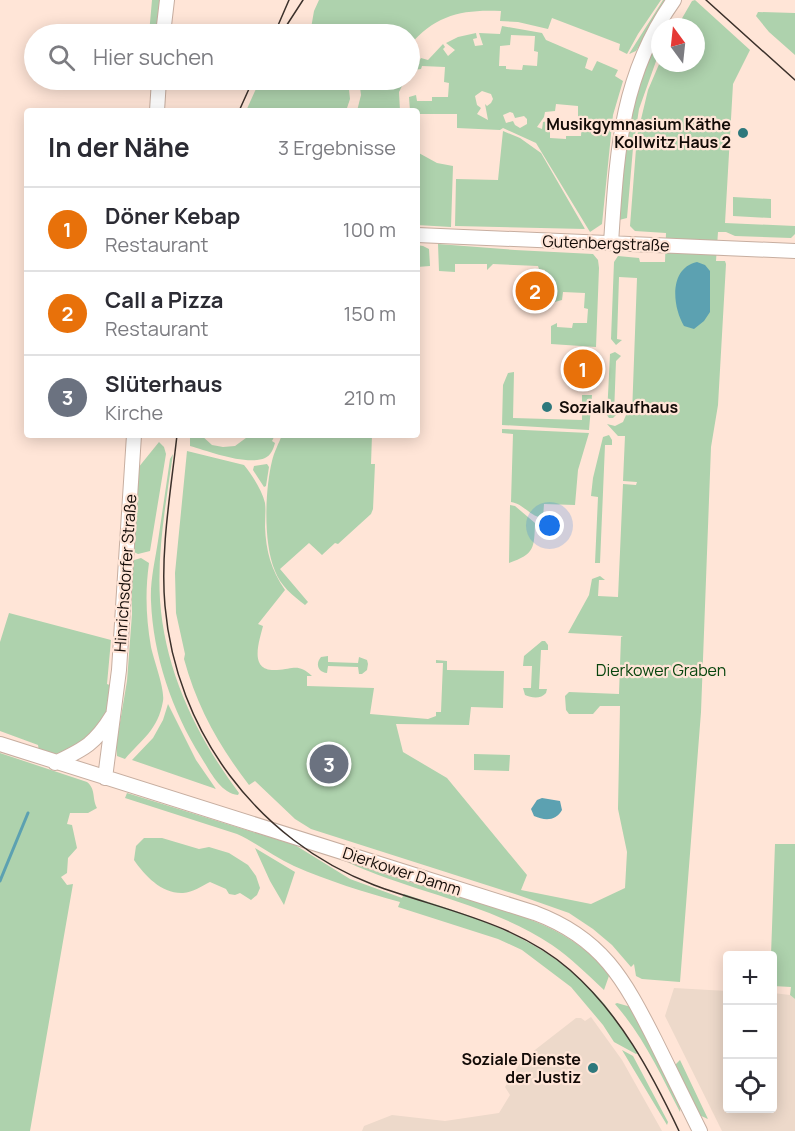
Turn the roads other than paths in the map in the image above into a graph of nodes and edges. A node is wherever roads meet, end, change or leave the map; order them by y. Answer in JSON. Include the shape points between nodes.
{"nodes":[{"id":1,"x":167,"y":0,"type":"edge"},
{"id":2,"x":674,"y":0,"type":"edge"},
{"id":3,"x":164,"y":24,"type":"edge"},
{"id":4,"x":158,"y":90,"type":"edge"},
{"id":5,"x":157,"y":108,"type":"edge"},
{"id":6,"x":420,"y":235,"type":"edge"},
{"id":7,"x":611,"y":243,"type":"junction"},
{"id":8,"x":795,"y":251,"type":"edge"},
{"id":9,"x":134,"y":438,"type":"edge"},
{"id":10,"x":114,"y":712,"type":"junction"},
{"id":11,"x":0,"y":744,"type":"edge"},
{"id":12,"x":55,"y":763,"type":"junction"},
{"id":13,"x":105,"y":778,"type":"junction"},
{"id":14,"x":700,"y":1131,"type":"edge"}],
"edges":[{"from":1,"to":3,"type":"street"},
{"from":2,"to":7,"type":"street","via":[[638,64],[627,100],[619,143]]},
{"from":4,"to":5,"type":"street"},
{"from":6,"to":7,"type":"street","name":"Gutenbergstraße"},
{"from":7,"to":8,"type":"street","name":"Gutenbergstraße"},
{"from":9,"to":10,"type":"street","name":"Hinrichsdorfer Straße"},
{"from":10,"to":12,"type":"street","name":"Hinrichsdorfer Straße","via":[[99,737]]},
{"from":10,"to":13,"type":"street","name":"Hinrichsdorfer Straße"},
{"from":11,"to":12,"type":"street","name":"Dierkower Damm"},
{"from":12,"to":13,"type":"street","name":"Dierkower Damm"},
{"from":13,"to":14,"type":"street","name":"Dierkower Damm","via":[[535,913],[572,930],[605,958],[626,985]]}]}
